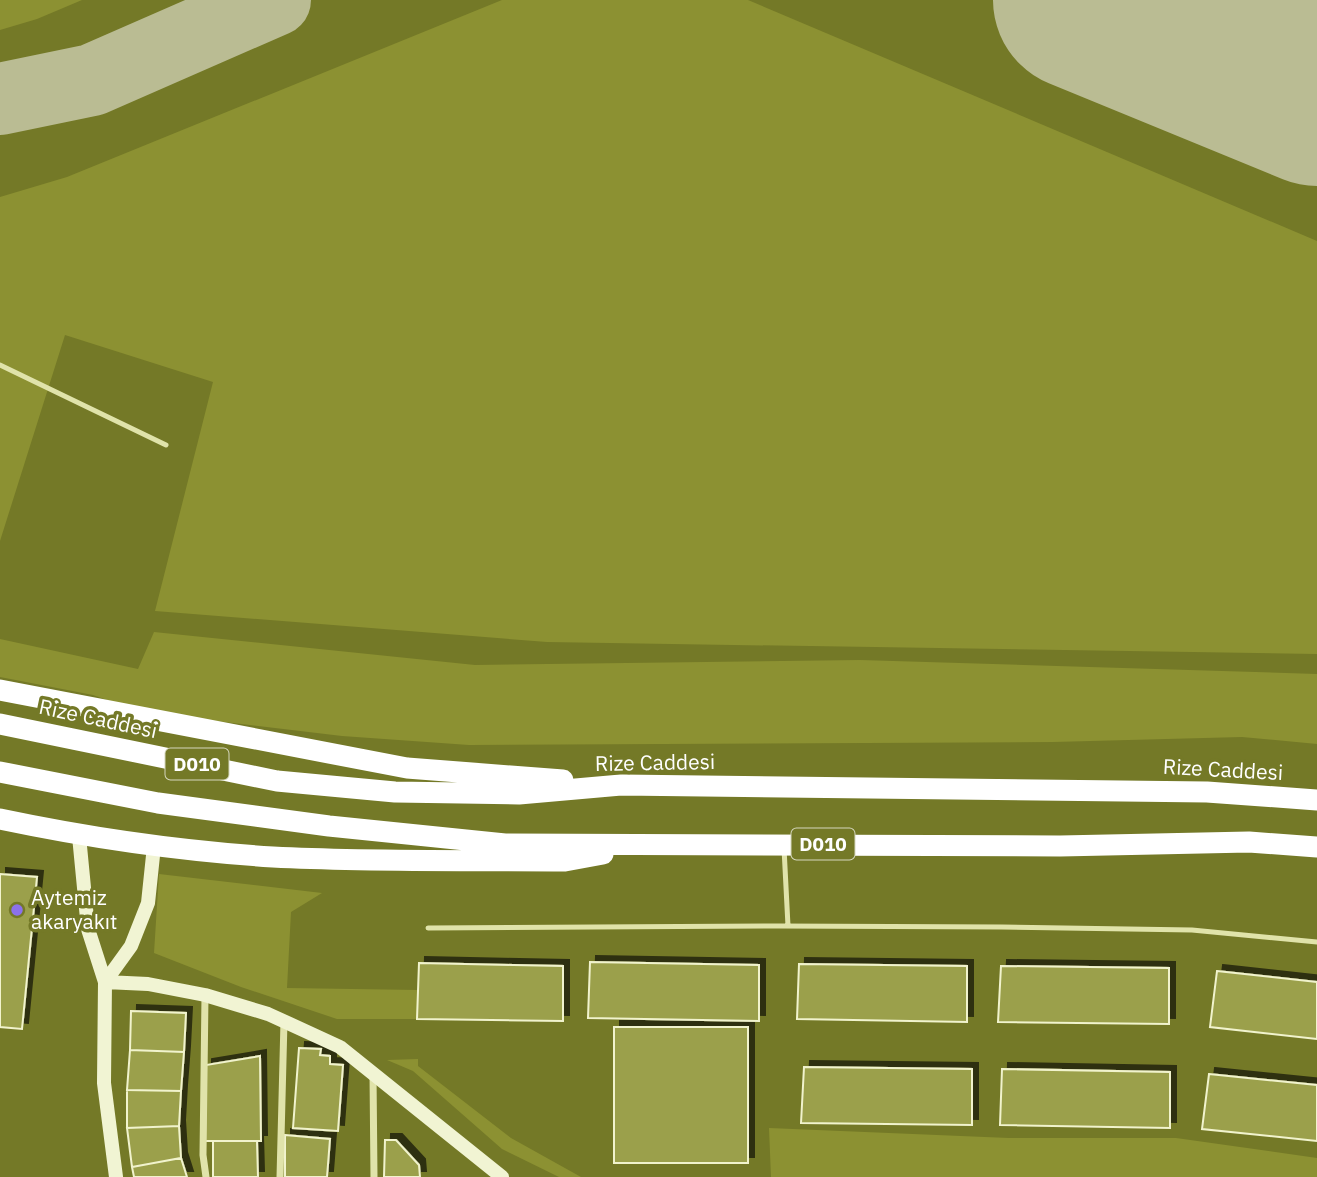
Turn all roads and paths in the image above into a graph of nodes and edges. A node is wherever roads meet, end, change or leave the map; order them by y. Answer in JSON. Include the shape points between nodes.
{"nodes":[{"id":1,"x":0,"y":365,"type":"edge"},
{"id":2,"x":166,"y":445,"type":"dead end"},
{"id":3,"x":0,"y":690,"type":"edge"},
{"id":4,"x":0,"y":724,"type":"edge"},
{"id":5,"x":0,"y":772,"type":"edge"},
{"id":6,"x":621,"y":785,"type":"junction"},
{"id":7,"x":1317,"y":800,"type":"edge"},
{"id":8,"x":0,"y":819,"type":"edge"},
{"id":9,"x":79,"y":836,"type":"junction"},
{"id":10,"x":665,"y":843,"type":"junction"},
{"id":11,"x":783,"y":844,"type":"junction"},
{"id":12,"x":154,"y":846,"type":"junction"},
{"id":13,"x":1317,"y":847,"type":"edge"},
{"id":14,"x":788,"y":926,"type":"junction"},
{"id":15,"x":428,"y":928,"type":"dead end"},
{"id":16,"x":1317,"y":942,"type":"edge"},
{"id":17,"x":105,"y":982,"type":"junction"},
{"id":18,"x":205,"y":995,"type":"junction"},
{"id":19,"x":284,"y":1021,"type":"junction"},
{"id":20,"x":373,"y":1074,"type":"junction"},
{"id":21,"x":485,"y":1171,"type":"edge"},
{"id":22,"x":116,"y":1177,"type":"edge"},
{"id":23,"x":206,"y":1177,"type":"edge"},
{"id":24,"x":280,"y":1177,"type":"edge"},
{"id":25,"x":374,"y":1177,"type":"edge"},
{"id":26,"x":502,"y":1177,"type":"edge"}],
"edges":[{"from":1,"to":2,"type":"lane"},
{"from":3,"to":6,"type":"highway","via":[[407,768]]},
{"from":4,"to":6,"type":"highway","name":"Rize Caddesi","number":"D010","via":[[277,781],[395,792],[519,794]]},
{"from":5,"to":10,"type":"highway","number":"D010","via":[[158,803],[329,826],[505,844]]},
{"from":6,"to":7,"type":"highway","name":"Rize Caddesi","number":"D010","via":[[1207,792]]},
{"from":8,"to":9,"type":"highway"},
{"from":9,"to":12,"type":"highway"},
{"from":9,"to":17,"type":"street","via":[[88,929]]},
{"from":10,"to":11,"type":"highway","number":"D010"},
{"from":10,"to":12,"type":"highway","via":[[565,861],[274,857]]},
{"from":11,"to":13,"type":"highway","number":"D010","via":[[1249,842]]},
{"from":11,"to":14,"type":"lane"},
{"from":12,"to":17,"type":"street","via":[[148,903],[131,946]]},
{"from":14,"to":15,"type":"lane"},
{"from":14,"to":16,"type":"lane","via":[[1192,930]]},
{"from":17,"to":18,"type":"street","via":[[148,984]]},
{"from":17,"to":22,"type":"street","via":[[104,1083]]},
{"from":18,"to":19,"type":"street"},
{"from":18,"to":23,"type":"street"},
{"from":19,"to":20,"type":"street","via":[[341,1046]]},
{"from":19,"to":24,"type":"street"},
{"from":20,"to":21,"type":"street"},
{"from":20,"to":25,"type":"street"},
{"from":21,"to":26,"type":"street"}]}
